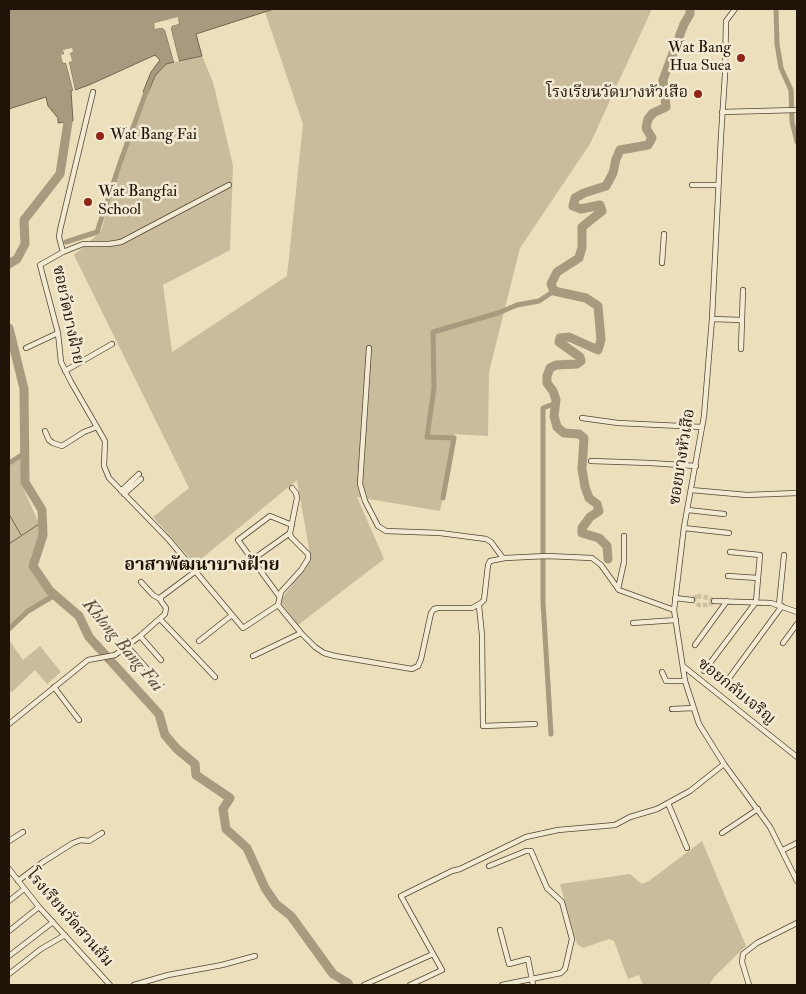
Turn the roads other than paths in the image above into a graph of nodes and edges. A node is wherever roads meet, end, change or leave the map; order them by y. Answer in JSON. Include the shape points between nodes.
{"nodes":[{"id":1,"x":735,"y":9,"type":"edge"},
{"id":2,"x":93,"y":92,"type":"dead end"},
{"id":3,"x":795,"y":111,"type":"edge"},
{"id":4,"x":722,"y":112,"type":"junction"},
{"id":5,"x":718,"y":184,"type":"junction"},
{"id":6,"x":229,"y":185,"type":"dead end"},
{"id":7,"x":692,"y":185,"type":"dead end"},
{"id":8,"x":664,"y":234,"type":"dead end"},
{"id":9,"x":63,"y":252,"type":"junction"},
{"id":10,"x":662,"y":263,"type":"dead end"},
{"id":11,"x":743,"y":290,"type":"dead end"},
{"id":12,"x":712,"y":319,"type":"junction"},
{"id":13,"x":742,"y":320,"type":"junction"},
{"id":14,"x":58,"y":333,"type":"junction"},
{"id":15,"x":112,"y":344,"type":"dead end"},
{"id":16,"x":26,"y":348,"type":"dead end"},
{"id":17,"x":369,"y":348,"type":"dead end"},
{"id":18,"x":741,"y":349,"type":"dead end"},
{"id":19,"x":65,"y":371,"type":"junction"},
{"id":20,"x":582,"y":418,"type":"dead end"},
{"id":21,"x":97,"y":427,"type":"junction"},
{"id":22,"x":702,"y":427,"type":"junction"},
{"id":23,"x":45,"y":431,"type":"dead end"},
{"id":24,"x":591,"y":461,"type":"dead end"},
{"id":25,"x":696,"y":466,"type":"junction"},
{"id":26,"x":140,"y":477,"type":"dead end"},
{"id":27,"x":292,"y":488,"type":"dead end"},
{"id":28,"x":691,"y":490,"type":"junction"},
{"id":29,"x":123,"y":493,"type":"junction"},
{"id":30,"x":797,"y":493,"type":"edge"},
{"id":31,"x":688,"y":510,"type":"junction"},
{"id":32,"x":724,"y":514,"type":"dead end"},
{"id":33,"x":292,"y":525,"type":"junction"},
{"id":34,"x":684,"y":528,"type":"junction"},
{"id":35,"x":290,"y":533,"type":"junction"},
{"id":36,"x":729,"y":533,"type":"dead end"},
{"id":37,"x":624,"y":536,"type":"dead end"},
{"id":38,"x":730,"y":552,"type":"dead end"},
{"id":39,"x":784,"y":555,"type":"dead end"},
{"id":40,"x":503,"y":558,"type":"junction"},
{"id":41,"x":252,"y":560,"type":"junction"},
{"id":42,"x":196,"y":570,"type":"junction"},
{"id":43,"x":728,"y":576,"type":"dead end"},
{"id":44,"x":758,"y":578,"type":"junction"},
{"id":45,"x":141,"y":582,"type":"dead end"},
{"id":46,"x":618,"y":589,"type":"junction"},
{"id":47,"x":279,"y":596,"type":"junction"},
{"id":48,"x":675,"y":598,"type":"junction"},
{"id":49,"x":160,"y":599,"type":"junction"},
{"id":50,"x":692,"y":600,"type":"tunnel mouth"},
{"id":51,"x":714,"y":601,"type":"dead end"},
{"id":52,"x":727,"y":601,"type":"junction"},
{"id":53,"x":756,"y":602,"type":"junction"},
{"id":54,"x":278,"y":605,"type":"junction"},
{"id":55,"x":781,"y":605,"type":"junction"},
{"id":56,"x":479,"y":606,"type":"junction"},
{"id":57,"x":674,"y":610,"type":"junction"},
{"id":58,"x":797,"y":612,"type":"edge"},
{"id":59,"x":232,"y":615,"type":"junction"},
{"id":60,"x":160,"y":619,"type":"junction"},
{"id":61,"x":676,"y":620,"type":"junction"},
{"id":62,"x":633,"y":623,"type":"dead end"},
{"id":63,"x":797,"y":624,"type":"edge"},
{"id":64,"x":300,"y":633,"type":"junction"},
{"id":65,"x":140,"y":636,"type":"junction"},
{"id":66,"x":199,"y":641,"type":"dead end"},
{"id":67,"x":783,"y":643,"type":"dead end"},
{"id":68,"x":695,"y":645,"type":"dead end"},
{"id":69,"x":127,"y":646,"type":"junction"},
{"id":70,"x":253,"y":656,"type":"dead end"},
{"id":71,"x":161,"y":660,"type":"dead end"},
{"id":72,"x":683,"y":666,"type":"junction"},
{"id":73,"x":149,"y":671,"type":"dead end"},
{"id":74,"x":662,"y":672,"type":"dead end"},
{"id":75,"x":704,"y":672,"type":"dead end"},
{"id":76,"x":215,"y":677,"type":"dead end"},
{"id":77,"x":685,"y":681,"type":"junction"},
{"id":78,"x":724,"y":685,"type":"dead end"},
{"id":79,"x":54,"y":687,"type":"junction"},
{"id":80,"x":693,"y":708,"type":"junction"},
{"id":81,"x":672,"y":710,"type":"dead end"},
{"id":82,"x":79,"y":720,"type":"dead end"},
{"id":83,"x":9,"y":724,"type":"edge"},
{"id":84,"x":535,"y":724,"type":"dead end"},
{"id":85,"x":797,"y":757,"type":"edge"},
{"id":86,"x":724,"y":764,"type":"junction"},
{"id":87,"x":668,"y":803,"type":"junction"},
{"id":88,"x":758,"y":809,"type":"junction"},
{"id":89,"x":23,"y":832,"type":"dead end"},
{"id":90,"x":722,"y":832,"type":"dead end"},
{"id":91,"x":102,"y":833,"type":"dead end"},
{"id":92,"x":9,"y":841,"type":"edge"},
{"id":93,"x":797,"y":844,"type":"edge"},
{"id":94,"x":687,"y":848,"type":"dead end"},
{"id":95,"x":783,"y":850,"type":"junction"},
{"id":96,"x":490,"y":866,"type":"dead end"},
{"id":97,"x":9,"y":869,"type":"edge"},
{"id":98,"x":18,"y":881,"type":"junction"},
{"id":99,"x":797,"y":881,"type":"edge"},
{"id":100,"x":24,"y":889,"type":"junction"},
{"id":101,"x":9,"y":902,"type":"edge"},
{"id":102,"x":39,"y":907,"type":"junction"},
{"id":103,"x":54,"y":922,"type":"junction"},
{"id":104,"x":797,"y":923,"type":"edge"},
{"id":105,"x":500,"y":930,"type":"dead end"},
{"id":106,"x":9,"y":931,"type":"edge"},
{"id":107,"x":65,"y":935,"type":"junction"},
{"id":108,"x":432,"y":954,"type":"junction"},
{"id":109,"x":9,"y":956,"type":"edge"},
{"id":110,"x":254,"y":956,"type":"dead end"},
{"id":111,"x":9,"y":974,"type":"edge"},
{"id":112,"x":425,"y":978,"type":"junction"},
{"id":113,"x":532,"y":979,"type":"junction"},
{"id":114,"x":110,"y":985,"type":"edge"},
{"id":115,"x":134,"y":985,"type":"edge"},
{"id":116,"x":364,"y":985,"type":"edge"},
{"id":117,"x":410,"y":985,"type":"edge"},
{"id":118,"x":429,"y":985,"type":"edge"},
{"id":119,"x":502,"y":985,"type":"edge"},
{"id":120,"x":533,"y":985,"type":"edge"},
{"id":121,"x":749,"y":985,"type":"edge"}],
"edges":[{"from":1,"to":4,"type":"street","name":"ซอยบางหัวเสือ","via":[[726,21]]},
{"from":2,"to":9,"type":"street","name":"ซอยวัดบางฝ้าย","via":[[60,230]]},
{"from":3,"to":4,"type":"street"},
{"from":4,"to":5,"type":"street","name":"ซอยบางหัวเสือ"},
{"from":5,"to":7,"type":"street"},
{"from":5,"to":12,"type":"street","name":"ซอยบางหัวเสือ"},
{"from":6,"to":9,"type":"street","via":[[121,242],[83,244]]},
{"from":8,"to":10,"type":"street"},
{"from":9,"to":14,"type":"street","name":"ซอยวัดบางฝ้าย","via":[[40,265]]},
{"from":11,"to":13,"type":"street"},
{"from":12,"to":13,"type":"street"},
{"from":12,"to":22,"type":"street","name":"ซอยบางหัวเสือ"},
{"from":13,"to":18,"type":"street"},
{"from":14,"to":16,"type":"street"},
{"from":14,"to":19,"type":"street","name":"ซอยวัดบางฝ้าย","via":[[60,358]]},
{"from":15,"to":19,"type":"street"},
{"from":17,"to":40,"type":"street","via":[[360,484],[378,526],[386,531],[486,539]]},
{"from":19,"to":21,"type":"street","name":"ซอยวัดบางฝ้าย"},
{"from":20,"to":22,"type":"street"},
{"from":21,"to":23,"type":"street","via":[[62,446],[50,440]]},
{"from":21,"to":29,"type":"street","name":"ซอยวัดบางฝ้าย","via":[[104,441],[104,470]]},
{"from":22,"to":25,"type":"street","name":"ซอยบางหัวเสือ"},
{"from":24,"to":25,"type":"street"},
{"from":25,"to":28,"type":"street","name":"ซอยบางหัวเสือ"},
{"from":26,"to":29,"type":"street"},
{"from":27,"to":33,"type":"street","via":[[296,493]]},
{"from":28,"to":30,"type":"street"},
{"from":28,"to":31,"type":"street","name":"ซอยบางหัวเสือ"},
{"from":29,"to":42,"type":"street","name":"ซอยวัดบางฝ้าย"},
{"from":31,"to":32,"type":"street"},
{"from":31,"to":34,"type":"street","name":"ซอยบางหัวเสือ"},
{"from":33,"to":35,"type":"street"},
{"from":33,"to":41,"type":"street","via":[[270,516],[238,540]]},
{"from":34,"to":36,"type":"street"},
{"from":34,"to":48,"type":"street","name":"ซอยบางหัวเสือ"},
{"from":35,"to":41,"type":"street"},
{"from":35,"to":47,"type":"street","via":[[308,554],[308,559]]},
{"from":37,"to":46,"type":"street","via":[[624,562]]},
{"from":38,"to":44,"type":"street","via":[[758,554]]},
{"from":39,"to":55,"type":"street"},
{"from":40,"to":46,"type":"street","via":[[592,558]]},
{"from":40,"to":56,"type":"street","via":[[488,565],[484,600]]},
{"from":41,"to":47,"type":"street"},
{"from":42,"to":49,"type":"street"},
{"from":42,"to":59,"type":"street","name":"ซอยวัดบางฝ้าย"},
{"from":43,"to":44,"type":"street"},
{"from":44,"to":53,"type":"street"},
{"from":45,"to":49,"type":"street"},
{"from":46,"to":57,"type":"street"},
{"from":47,"to":54,"type":"street"},
{"from":48,"to":50,"type":"street"},
{"from":48,"to":57,"type":"street","name":"ซอยบางหัวเสือ"},
{"from":49,"to":60,"type":"street","via":[[166,611]]},
{"from":51,"to":52,"type":"street"},
{"from":52,"to":53,"type":"street"},
{"from":52,"to":68,"type":"street"},
{"from":53,"to":55,"type":"street"},
{"from":53,"to":75,"type":"street"},
{"from":54,"to":59,"type":"street","name":"ซอยวัดบางฝ้าย","via":[[243,628]]},
{"from":54,"to":64,"type":"street"},
{"from":55,"to":58,"type":"street"},
{"from":55,"to":78,"type":"street"},
{"from":56,"to":64,"type":"street","via":[[434,610],[421,659],[412,669],[324,653]]},
{"from":56,"to":84,"type":"street","via":[[483,726]]},
{"from":57,"to":61,"type":"street","name":"ซอยบางหัวเสือ"},
{"from":59,"to":66,"type":"street"},
{"from":60,"to":65,"type":"street"},
{"from":60,"to":76,"type":"street"},
{"from":61,"to":62,"type":"street"},
{"from":61,"to":72,"type":"street","name":"ซอยบางหัวเสือ"},
{"from":63,"to":67,"type":"street"},
{"from":64,"to":70,"type":"street"},
{"from":65,"to":69,"type":"street"},
{"from":65,"to":71,"type":"street"},
{"from":69,"to":73,"type":"street"},
{"from":69,"to":79,"type":"street","via":[[110,657],[91,659]]},
{"from":72,"to":77,"type":"street","name":"ซอยบางหัวเสือ"},
{"from":72,"to":85,"type":"street","name":"ซอยกลับเจริญ"},
{"from":74,"to":77,"type":"street","via":[[666,681]]},
{"from":77,"to":80,"type":"street","name":"ซอยบางหัวเสือ"},
{"from":79,"to":82,"type":"street"},
{"from":79,"to":83,"type":"street"},
{"from":80,"to":81,"type":"street"},
{"from":80,"to":86,"type":"street","name":"ซอยบางหัวเสือ","via":[[702,731]]},
{"from":86,"to":87,"type":"street","via":[[690,791]]},
{"from":86,"to":88,"type":"street","name":"ซอยบางหัวเสือ"},
{"from":87,"to":94,"type":"street"},
{"from":87,"to":108,"type":"street","via":[[615,825],[558,830],[526,837],[401,896]]},
{"from":88,"to":90,"type":"street"},
{"from":88,"to":95,"type":"street","name":"ซอยบางหัวเสือ"},
{"from":89,"to":92,"type":"street"},
{"from":91,"to":98,"type":"street","via":[[89,841],[73,843]]},
{"from":93,"to":95,"type":"street"},
{"from":95,"to":99,"type":"street","name":"ซอยบางหัวเสือ"},
{"from":96,"to":113,"type":"street","via":[[531,851],[546,888],[562,902],[572,939],[564,969],[561,973]]},
{"from":97,"to":98,"type":"street","name":"โรงเรียนวัดสวนส้ม"},
{"from":98,"to":100,"type":"street","name":"โรงเรียนวัดสวนส้ม"},
{"from":100,"to":101,"type":"street"},
{"from":100,"to":102,"type":"street","name":"โรงเรียนวัดสวนส้ม"},
{"from":102,"to":103,"type":"street","name":"โรงเรียนวัดสวนส้ม"},
{"from":102,"to":106,"type":"street"},
{"from":103,"to":107,"type":"street","name":"โรงเรียนวัดสวนส้ม"},
{"from":103,"to":109,"type":"street"},
{"from":104,"to":121,"type":"street","via":[[743,954],[742,962]]},
{"from":105,"to":113,"type":"street","via":[[508,964],[528,958]]},
{"from":107,"to":111,"type":"street"},
{"from":107,"to":114,"type":"street","name":"โรงเรียนวัดสวนส้ม"},
{"from":108,"to":112,"type":"street","via":[[442,970]]},
{"from":108,"to":116,"type":"street"},
{"from":110,"to":115,"type":"street"},
{"from":112,"to":117,"type":"street"},
{"from":112,"to":118,"type":"street"},
{"from":113,"to":119,"type":"street"},
{"from":113,"to":120,"type":"street"}]}
